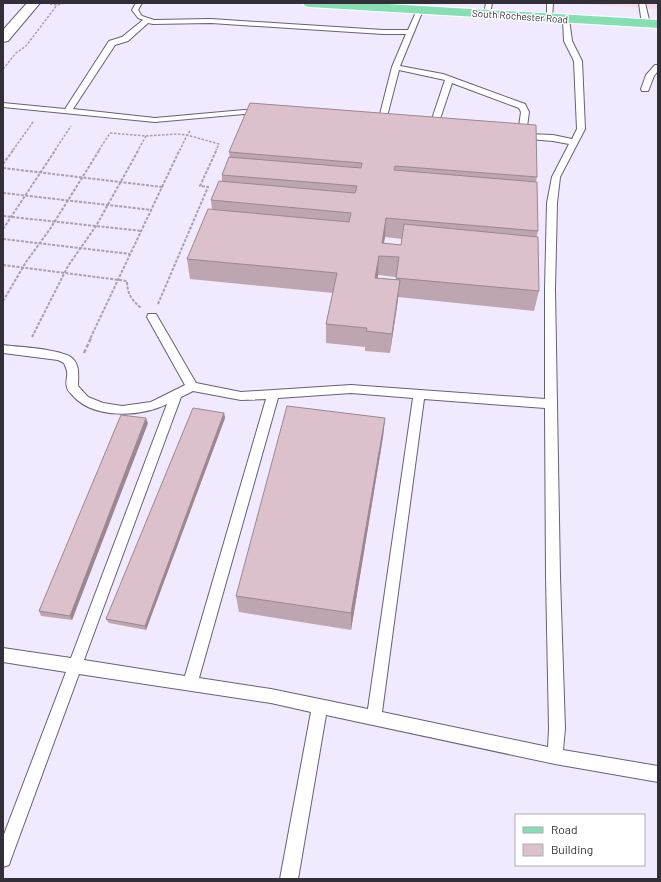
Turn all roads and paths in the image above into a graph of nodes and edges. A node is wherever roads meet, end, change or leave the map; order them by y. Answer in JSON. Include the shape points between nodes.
{"nodes":[{"id":1,"x":34,"y":3,"type":"edge"},
{"id":2,"x":65,"y":3,"type":"edge"},
{"id":3,"x":139,"y":3,"type":"edge"},
{"id":4,"x":309,"y":3,"type":"edge"},
{"id":5,"x":550,"y":3,"type":"edge"},
{"id":6,"x":642,"y":3,"type":"edge"},
{"id":7,"x":53,"y":4,"type":"dead end"},
{"id":8,"x":57,"y":5,"type":"junction"},
{"id":9,"x":488,"y":8,"type":"edge"},
{"id":10,"x":420,"y":10,"type":"junction"},
{"id":11,"x":550,"y":18,"type":"junction"},
{"id":12,"x":566,"y":19,"type":"junction"},
{"id":13,"x":146,"y":21,"type":"junction"},
{"id":14,"x":652,"y":24,"type":"edge"},
{"id":15,"x":412,"y":32,"type":"junction"},
{"id":16,"x":3,"y":38,"type":"edge"},
{"id":17,"x":396,"y":67,"type":"junction"},
{"id":18,"x":658,"y":67,"type":"edge"},
{"id":19,"x":3,"y":69,"type":"edge"},
{"id":20,"x":449,"y":79,"type":"junction"},
{"id":21,"x":645,"y":89,"type":"dead end"},
{"id":22,"x":3,"y":105,"type":"edge"},
{"id":23,"x":68,"y":111,"type":"junction"},
{"id":24,"x":272,"y":115,"type":"edge"},
{"id":25,"x":35,"y":118,"type":"dead end"},
{"id":26,"x":74,"y":123,"type":"dead end"},
{"id":27,"x":367,"y":123,"type":"edge"},
{"id":28,"x":114,"y":126,"type":"dead end"},
{"id":29,"x":446,"y":131,"type":"edge"},
{"id":30,"x":110,"y":133,"type":"junction"},
{"id":31,"x":146,"y":136,"type":"junction"},
{"id":32,"x":187,"y":136,"type":"junction"},
{"id":33,"x":574,"y":142,"type":"junction"},
{"id":34,"x":3,"y":164,"type":"edge"},
{"id":35,"x":3,"y":168,"type":"edge"},
{"id":36,"x":40,"y":172,"type":"junction"},
{"id":37,"x":82,"y":178,"type":"junction"},
{"id":38,"x":120,"y":182,"type":"junction"},
{"id":39,"x":162,"y":187,"type":"junction"},
{"id":40,"x":3,"y":193,"type":"edge"},
{"id":41,"x":25,"y":195,"type":"junction"},
{"id":42,"x":68,"y":200,"type":"junction"},
{"id":43,"x":108,"y":205,"type":"junction"},
{"id":44,"x":152,"y":210,"type":"junction"},
{"id":45,"x":3,"y":216,"type":"edge"},
{"id":46,"x":11,"y":217,"type":"junction"},
{"id":47,"x":55,"y":222,"type":"junction"},
{"id":48,"x":96,"y":226,"type":"junction"},
{"id":49,"x":3,"y":229,"type":"edge"},
{"id":50,"x":142,"y":231,"type":"junction"},
{"id":51,"x":3,"y":239,"type":"edge"},
{"id":52,"x":39,"y":243,"type":"junction"},
{"id":53,"x":80,"y":248,"type":"junction"},
{"id":54,"x":130,"y":254,"type":"junction"},
{"id":55,"x":3,"y":265,"type":"edge"},
{"id":56,"x":22,"y":268,"type":"junction"},
{"id":57,"x":64,"y":273,"type":"junction"},
{"id":58,"x":118,"y":280,"type":"junction"},
{"id":59,"x":3,"y":301,"type":"edge"},
{"id":60,"x":152,"y":317,"type":"junction"},
{"id":61,"x":3,"y":349,"type":"edge"},
{"id":62,"x":25,"y":352,"type":"junction"},
{"id":63,"x":73,"y":377,"type":"junction"},
{"id":64,"x":192,"y":387,"type":"junction"},
{"id":65,"x":273,"y":394,"type":"junction"},
{"id":66,"x":176,"y":395,"type":"junction"},
{"id":67,"x":419,"y":395,"type":"junction"},
{"id":68,"x":552,"y":404,"type":"junction"},
{"id":69,"x":3,"y":655,"type":"edge"},
{"id":70,"x":76,"y":666,"type":"junction"},
{"id":71,"x":190,"y":683,"type":"junction"},
{"id":72,"x":320,"y":706,"type":"junction"},
{"id":73,"x":374,"y":718,"type":"junction"},
{"id":74,"x":555,"y":756,"type":"junction"},
{"id":75,"x":658,"y":774,"type":"edge"},
{"id":76,"x":3,"y":859,"type":"edge"},
{"id":77,"x":289,"y":879,"type":"edge"}],
"edges":[{"from":1,"to":16,"type":"street"},
{"from":2,"to":8,"type":"path"},
{"from":3,"to":13,"type":"lane","via":[[135,10]]},
{"from":4,"to":10,"type":"main road","name":"South Rochester Road"},
{"from":5,"to":11,"type":"lane"},
{"from":6,"to":14,"type":"lane"},
{"from":7,"to":8,"type":"path"},
{"from":8,"to":19,"type":"path","via":[[26,46],[16,53]]},
{"from":9,"to":10,"type":"main road","name":"South Rochester Road"},
{"from":9,"to":11,"type":"main road","name":"South Rochester Road"},
{"from":10,"to":15,"type":"lane"},
{"from":11,"to":12,"type":"main road","name":"South Rochester Road"},
{"from":12,"to":14,"type":"main road","name":"South Rochester Road"},
{"from":12,"to":33,"type":"lane","via":[[568,41],[578,61],[581,129]]},
{"from":13,"to":15,"type":"lane","via":[[211,21]]},
{"from":13,"to":23,"type":"lane","via":[[125,39],[112,43]]},
{"from":15,"to":17,"type":"lane"},
{"from":17,"to":20,"type":"lane"},
{"from":17,"to":27,"type":"lane","via":[[381,124]]},
{"from":18,"to":21,"type":"lane","via":[[650,75]]},
{"from":20,"to":29,"type":"lane","via":[[434,125]]},
{"from":20,"to":33,"type":"lane","via":[[522,106],[524,112],[518,136]]},
{"from":22,"to":23,"type":"lane"},
{"from":23,"to":24,"type":"lane","via":[[156,120],[244,112]]},
{"from":25,"to":34,"type":"path"},
{"from":26,"to":36,"type":"path"},
{"from":28,"to":30,"type":"path"},
{"from":30,"to":31,"type":"path"},
{"from":30,"to":37,"type":"path"},
{"from":31,"to":32,"type":"path"},
{"from":31,"to":38,"type":"path"},
{"from":32,"to":39,"type":"path"},
{"from":32,"to":60,"type":"path","via":[[219,144],[200,186],[208,187]]},
{"from":33,"to":68,"type":"lane","via":[[556,178],[552,203]]},
{"from":35,"to":36,"type":"path"},
{"from":36,"to":37,"type":"path"},
{"from":36,"to":41,"type":"path"},
{"from":37,"to":38,"type":"path"},
{"from":37,"to":42,"type":"path"},
{"from":38,"to":39,"type":"path"},
{"from":38,"to":43,"type":"path"},
{"from":39,"to":44,"type":"path"},
{"from":40,"to":41,"type":"path"},
{"from":41,"to":42,"type":"path"},
{"from":41,"to":46,"type":"path"},
{"from":42,"to":43,"type":"path"},
{"from":42,"to":47,"type":"path"},
{"from":43,"to":44,"type":"path"},
{"from":43,"to":48,"type":"path"},
{"from":44,"to":50,"type":"path"},
{"from":45,"to":46,"type":"path"},
{"from":46,"to":47,"type":"path"},
{"from":46,"to":49,"type":"path"},
{"from":47,"to":48,"type":"path"},
{"from":47,"to":52,"type":"path"},
{"from":48,"to":50,"type":"path"},
{"from":48,"to":53,"type":"path"},
{"from":50,"to":54,"type":"path"},
{"from":51,"to":52,"type":"path"},
{"from":52,"to":53,"type":"path"},
{"from":52,"to":56,"type":"path"},
{"from":53,"to":54,"type":"path"},
{"from":53,"to":57,"type":"path"},
{"from":54,"to":58,"type":"path"},
{"from":55,"to":56,"type":"path"},
{"from":56,"to":57,"type":"path"},
{"from":56,"to":59,"type":"path"},
{"from":57,"to":58,"type":"path"},
{"from":57,"to":62,"type":"path"},
{"from":58,"to":60,"type":"path","via":[[127,281],[127,291],[132,301]]},
{"from":58,"to":63,"type":"path"},
{"from":60,"to":64,"type":"lane"},
{"from":61,"to":62,"type":"lane"},
{"from":62,"to":63,"type":"lane","via":[[60,356],[69,362]]},
{"from":63,"to":66,"type":"lane","via":[[72,387],[84,400],[102,407],[122,410],[153,406]]},
{"from":64,"to":65,"type":"lane","via":[[241,396]]},
{"from":64,"to":66,"type":"lane"},
{"from":65,"to":67,"type":"lane","via":[[350,389]]},
{"from":65,"to":71,"type":"lane"},
{"from":66,"to":70,"type":"lane"},
{"from":67,"to":68,"type":"lane"},
{"from":67,"to":73,"type":"lane"},
{"from":68,"to":74,"type":"lane","via":[[557,729]]},
{"from":69,"to":70,"type":"lane"},
{"from":70,"to":71,"type":"lane"},
{"from":70,"to":76,"type":"lane"},
{"from":71,"to":72,"type":"lane"},
{"from":72,"to":73,"type":"lane"},
{"from":72,"to":77,"type":"lane"},
{"from":73,"to":74,"type":"lane"},
{"from":74,"to":75,"type":"lane"}]}
